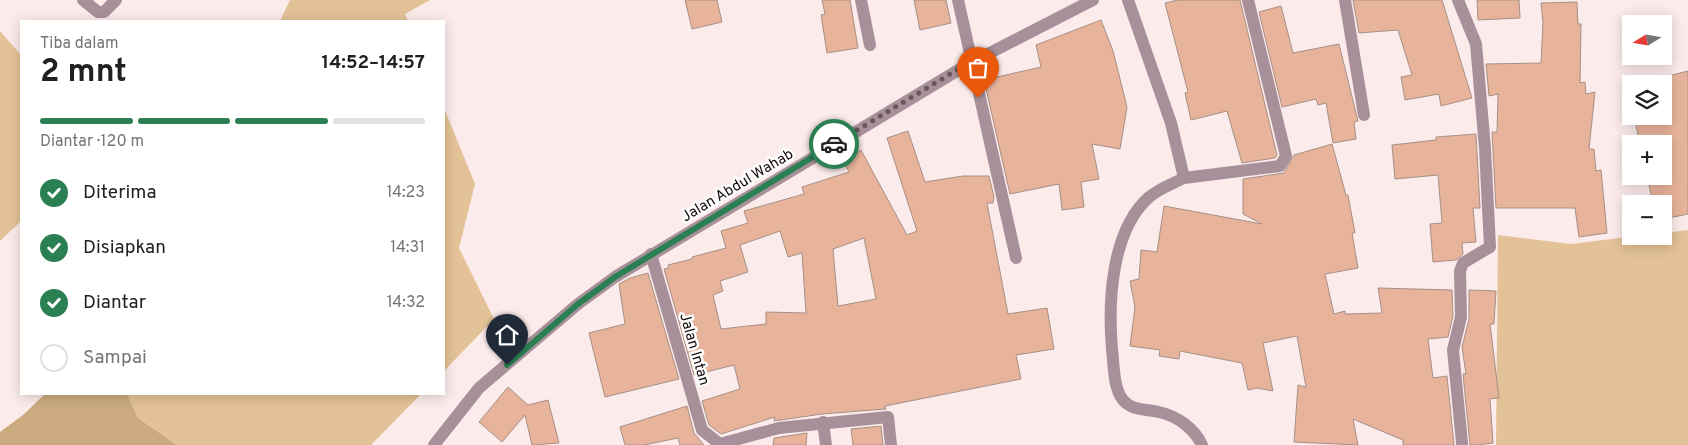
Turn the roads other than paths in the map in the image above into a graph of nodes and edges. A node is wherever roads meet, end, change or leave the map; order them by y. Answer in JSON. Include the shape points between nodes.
{"nodes":[{"id":1,"x":83,"y":0,"type":"edge"},
{"id":2,"x":116,"y":0,"type":"edge"},
{"id":3,"x":861,"y":0,"type":"edge"},
{"id":4,"x":958,"y":0,"type":"edge"},
{"id":5,"x":1092,"y":0,"type":"edge"},
{"id":6,"x":1128,"y":0,"type":"edge"},
{"id":7,"x":1248,"y":0,"type":"edge"},
{"id":8,"x":1345,"y":0,"type":"edge"},
{"id":9,"x":1458,"y":0,"type":"edge"},
{"id":10,"x":870,"y":45,"type":"dead end"},
{"id":11,"x":970,"y":62,"type":"junction"},
{"id":12,"x":1364,"y":115,"type":"dead end"},
{"id":13,"x":1184,"y":178,"type":"junction"},
{"id":14,"x":651,"y":254,"type":"junction"},
{"id":15,"x":1016,"y":258,"type":"dead end"},
{"id":16,"x":823,"y":422,"type":"junction"},
{"id":17,"x":1462,"y":443,"type":"dead end"},
{"id":18,"x":721,"y":444,"type":"edge"},
{"id":19,"x":434,"y":445,"type":"edge"},
{"id":20,"x":826,"y":445,"type":"edge"},
{"id":21,"x":891,"y":445,"type":"edge"},
{"id":22,"x":1202,"y":445,"type":"edge"}],
"edges":[{"from":1,"to":2,"type":"street","via":[[98,12],[104,12]]},
{"from":3,"to":10,"type":"street"},
{"from":4,"to":11,"type":"street"},
{"from":5,"to":11,"type":"street","name":"Jalan Abdul Wahab"},
{"from":6,"to":13,"type":"street","via":[[1171,123]]},
{"from":7,"to":13,"type":"street","via":[[1286,156],[1280,166]]},
{"from":8,"to":12,"type":"street"},
{"from":9,"to":17,"type":"street","via":[[1476,44],[1490,248],[1463,263],[1460,271],[1461,317],[1453,350]]},
{"from":11,"to":14,"type":"street","name":"Jalan Abdul Wahab"},
{"from":11,"to":15,"type":"street"},
{"from":13,"to":22,"type":"street","via":[[1148,198],[1124,236],[1114,270],[1112,340],[1115,374],[1123,400],[1132,407],[1174,417],[1190,427]]},
{"from":14,"to":18,"type":"street","name":"Jalan Intan","via":[[702,430]]},
{"from":14,"to":19,"type":"street","name":"Jalan Abdul Wahab","via":[[578,304],[479,388]]},
{"from":16,"to":18,"type":"street","via":[[764,431]]},
{"from":16,"to":20,"type":"street"},
{"from":16,"to":21,"type":"street","via":[[888,417]]}]}
